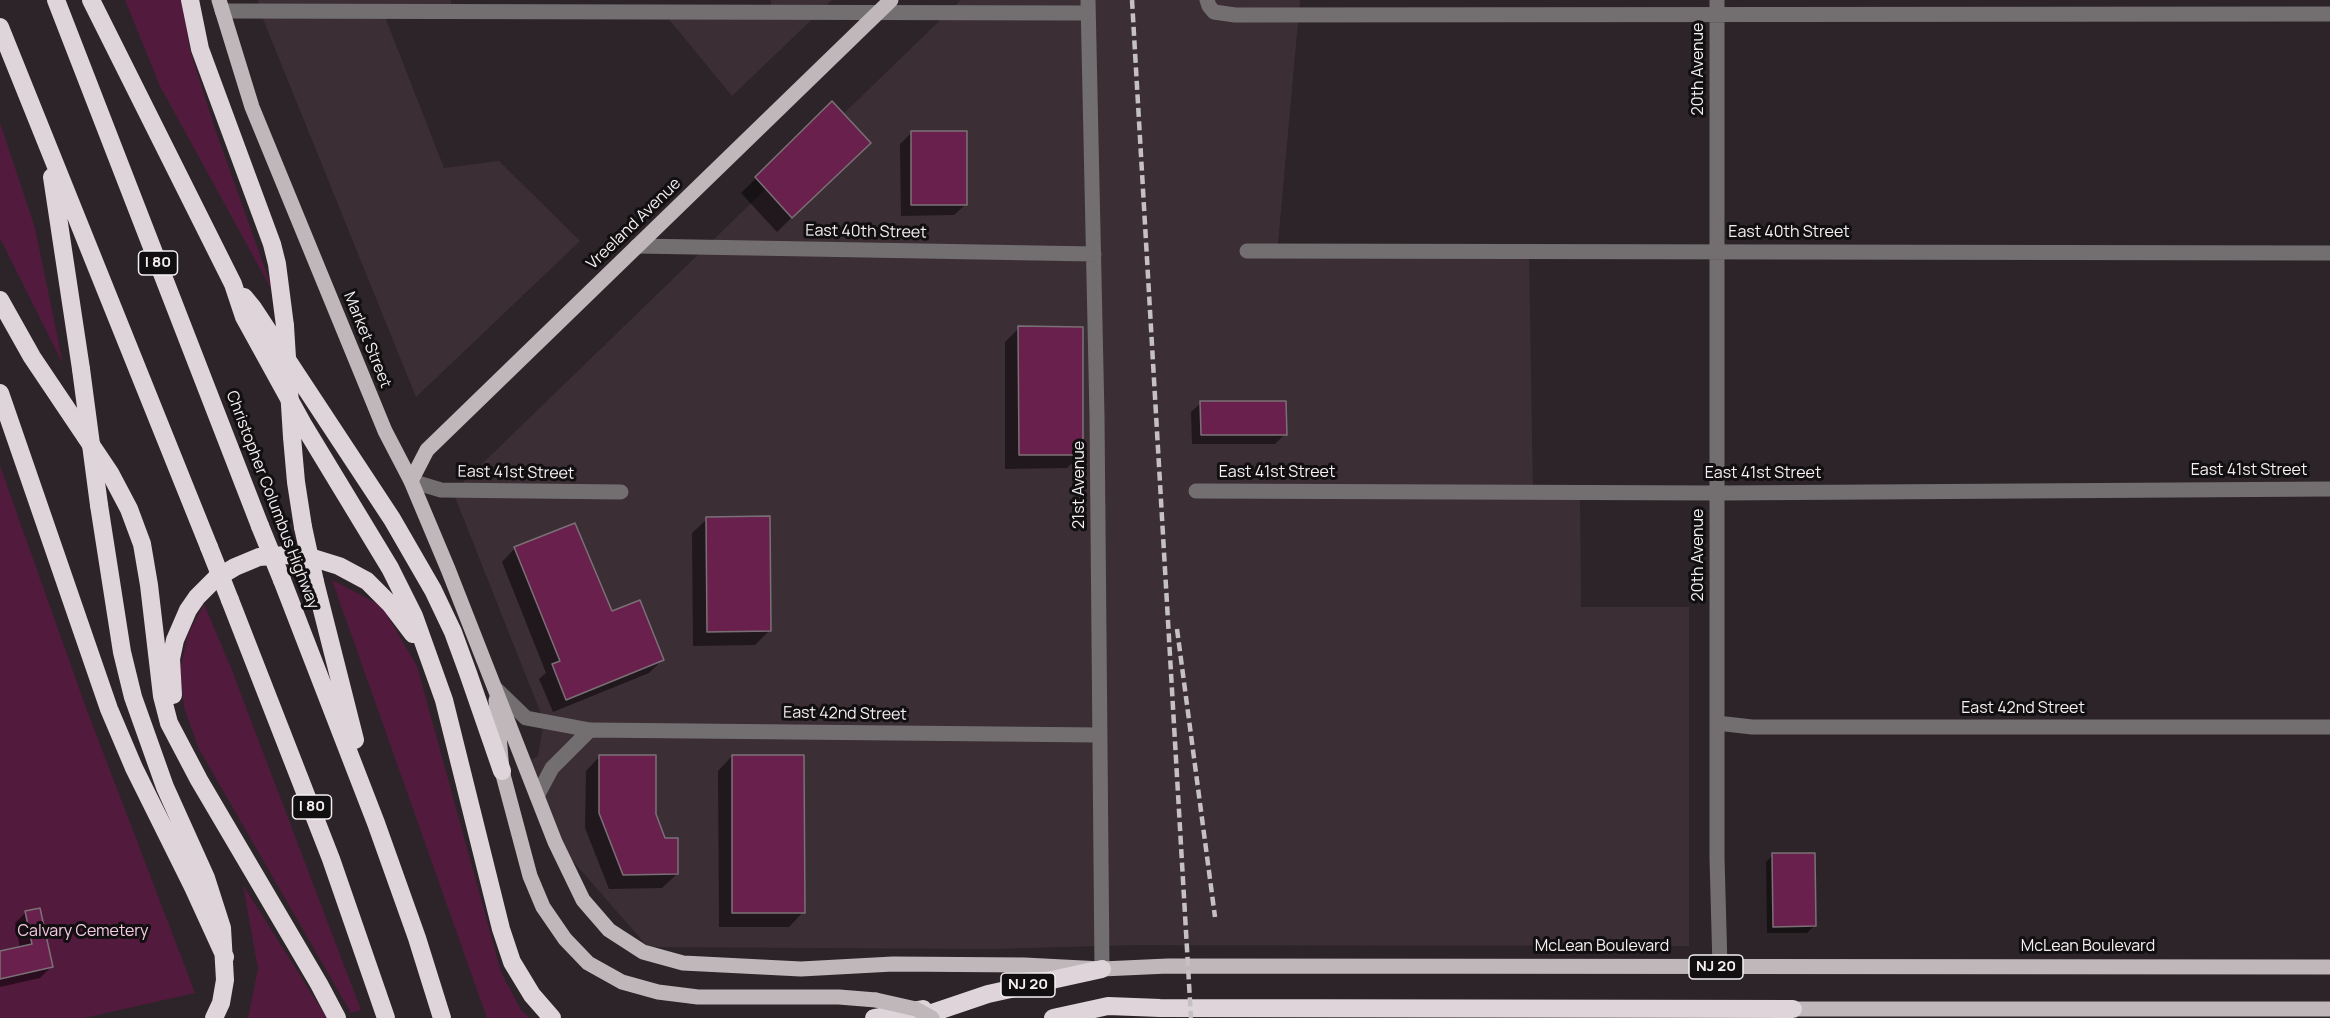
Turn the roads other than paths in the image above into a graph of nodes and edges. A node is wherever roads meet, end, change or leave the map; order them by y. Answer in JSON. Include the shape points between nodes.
{"nodes":[{"id":1,"x":56,"y":0,"type":"edge"},
{"id":2,"x":91,"y":0,"type":"edge"},
{"id":3,"x":190,"y":0,"type":"edge"},
{"id":4,"x":891,"y":0,"type":"edge"},
{"id":5,"x":1208,"y":3,"type":"edge"},
{"id":6,"x":220,"y":6,"type":"edge"},
{"id":7,"x":1088,"y":6,"type":"edge"},
{"id":8,"x":1717,"y":8,"type":"edge"},
{"id":9,"x":879,"y":12,"type":"junction"},
{"id":10,"x":2330,"y":14,"type":"edge"},
{"id":11,"x":0,"y":27,"type":"edge"},
{"id":12,"x":47,"y":146,"type":"junction"},
{"id":13,"x":637,"y":246,"type":"junction"},
{"id":14,"x":1247,"y":251,"type":"dead end"},
{"id":15,"x":1718,"y":251,"type":"junction"},
{"id":16,"x":2330,"y":253,"type":"edge"},
{"id":17,"x":1094,"y":254,"type":"junction"},
{"id":18,"x":233,"y":284,"type":"junction"},
{"id":19,"x":0,"y":300,"type":"edge"},
{"id":20,"x":0,"y":393,"type":"edge"},
{"id":21,"x":411,"y":481,"type":"junction"},
{"id":22,"x":2330,"y":489,"type":"edge"},
{"id":23,"x":1196,"y":491,"type":"dead end"},
{"id":24,"x":621,"y":492,"type":"dead end"},
{"id":25,"x":1718,"y":493,"type":"junction"},
{"id":26,"x":432,"y":666,"type":"junction"},
{"id":27,"x":495,"y":688,"type":"junction"},
{"id":28,"x":1717,"y":723,"type":"junction"},
{"id":29,"x":2330,"y":727,"type":"edge"},
{"id":30,"x":590,"y":730,"type":"junction"},
{"id":31,"x":1099,"y":735,"type":"junction"},
{"id":32,"x":180,"y":742,"type":"junction"},
{"id":33,"x":502,"y":771,"type":"junction"},
{"id":34,"x":537,"y":796,"type":"junction"},
{"id":35,"x":376,"y":823,"type":"junction"},
{"id":36,"x":225,"y":957,"type":"junction"},
{"id":37,"x":2330,"y":966,"type":"edge"},
{"id":38,"x":1720,"y":967,"type":"junction"},
{"id":39,"x":1102,"y":969,"type":"junction"},
{"id":40,"x":954,"y":1004,"type":"junction"},
{"id":41,"x":1160,"y":1008,"type":"junction"},
{"id":42,"x":1793,"y":1009,"type":"joint"},
{"id":43,"x":2330,"y":1009,"type":"edge"},
{"id":44,"x":214,"y":1018,"type":"edge"},
{"id":45,"x":337,"y":1018,"type":"edge"},
{"id":46,"x":386,"y":1018,"type":"edge"},
{"id":47,"x":442,"y":1018,"type":"edge"},
{"id":48,"x":552,"y":1018,"type":"edge"},
{"id":49,"x":873,"y":1018,"type":"edge"},
{"id":50,"x":917,"y":1018,"type":"edge"},
{"id":51,"x":932,"y":1018,"type":"edge"},
{"id":52,"x":1053,"y":1018,"type":"edge"},
{"id":53,"x":1111,"y":1018,"type":"edge"}],
"edges":[{"from":1,"to":35,"type":"highway","name":"Christopher Columbus Highway","number":"I 80","bridge":true},
{"from":2,"to":18,"type":"highway"},
{"from":3,"to":35,"type":"highway","bridge":true,"via":[[200,49],[272,244],[285,326],[303,527]]},
{"from":4,"to":9,"type":"main road","name":"Vreeland Avenue"},
{"from":5,"to":8,"type":"street","via":[[1214,12],[1235,15]]},
{"from":6,"to":9,"type":"street"},
{"from":6,"to":21,"type":"main road","name":"Market Street","via":[[252,107],[385,431]]},
{"from":7,"to":9,"type":"street"},
{"from":7,"to":17,"type":"street","name":"21st Avenue"},
{"from":8,"to":10,"type":"street"},
{"from":8,"to":15,"type":"street","name":"20th Avenue"},
{"from":9,"to":13,"type":"main road","name":"Vreeland Avenue"},
{"from":11,"to":12,"type":"highway","number":"I 80"},
{"from":12,"to":36,"type":"highway","bridge":true,"via":[[122,652],[160,776],[215,903]]},
{"from":12,"to":46,"type":"highway","number":"I 80","bridge":true,"via":[[328,849]]},
{"from":13,"to":17,"type":"street","name":"East 40th Street"},
{"from":13,"to":21,"type":"main road","name":"Vreeland Avenue","via":[[427,450]]},
{"from":14,"to":15,"type":"street","name":"East 40th Street"},
{"from":15,"to":16,"type":"street","name":"East 40th Street"},
{"from":15,"to":25,"type":"street","name":"20th Avenue"},
{"from":17,"to":31,"type":"street","name":"21st Avenue"},
{"from":18,"to":26,"type":"highway","via":[[244,316],[299,416],[390,568],[414,616]]},
{"from":18,"to":33,"type":"highway","via":[[253,308],[413,554],[453,632]]},
{"from":19,"to":32,"type":"highway","via":[[129,508],[142,544],[162,696],[169,723]]},
{"from":20,"to":36,"type":"highway","via":[[109,709]]},
{"from":21,"to":24,"type":"street","name":"East 41st Street","via":[[441,490]]},
{"from":21,"to":27,"type":"main road","name":"Market Street"},
{"from":22,"to":25,"type":"street","name":"East 41st Street"},
{"from":23,"to":25,"type":"street","name":"East 41st Street"},
{"from":25,"to":28,"type":"street","name":"20th Avenue"},
{"from":26,"to":32,"type":"highway","via":[[409,627],[367,581],[310,557],[259,557],[215,579],[197,597],[175,640],[171,675]]},
{"from":26,"to":48,"type":"highway","via":[[508,951],[532,995]]},
{"from":27,"to":30,"type":"street","name":"East 42nd Street","via":[[526,718]]},
{"from":27,"to":33,"type":"main road"},
{"from":27,"to":34,"type":"main road","name":"Market Street"},
{"from":28,"to":29,"type":"street","name":"East 42nd Street","via":[[1752,727]]},
{"from":28,"to":38,"type":"street","name":"20th Avenue"},
{"from":30,"to":31,"type":"street","name":"East 42nd Street"},
{"from":30,"to":34,"type":"street","via":[[552,768]]},
{"from":31,"to":39,"type":"street","name":"21st Avenue"},
{"from":32,"to":45,"type":"highway"},
{"from":33,"to":51,"type":"main road","bridge":true,"via":[[530,876],[543,908],[565,939],[604,973],[658,992],[698,997],[876,1000],[916,1009]]},
{"from":34,"to":39,"type":"main road","name":"Market Street","via":[[583,900],[626,943],[662,959],[801,969],[1024,964]]},
{"from":35,"to":47,"type":"highway","name":"Christopher Columbus Highway","number":"I 80"},
{"from":36,"to":44,"type":"highway","via":[[221,1003]]},
{"from":37,"to":38,"type":"main road","name":"McLean Boulevard","number":"NJ 20"},
{"from":38,"to":39,"type":"main road","name":"McLean Boulevard","number":"NJ 20"},
{"from":39,"to":40,"type":"highway","name":"McLean Boulevard","number":"NJ 20"},
{"from":40,"to":49,"type":"highway"},
{"from":40,"to":50,"type":"highway","name":"McLean Boulevard","number":"NJ 20"},
{"from":41,"to":42,"type":"highway","number":"NJ 20"},
{"from":41,"to":52,"type":"highway","number":"NJ 20","via":[[1108,1006]]},
{"from":41,"to":53,"type":"highway"},
{"from":42,"to":43,"type":"main road","number":"NJ 20"}]}
